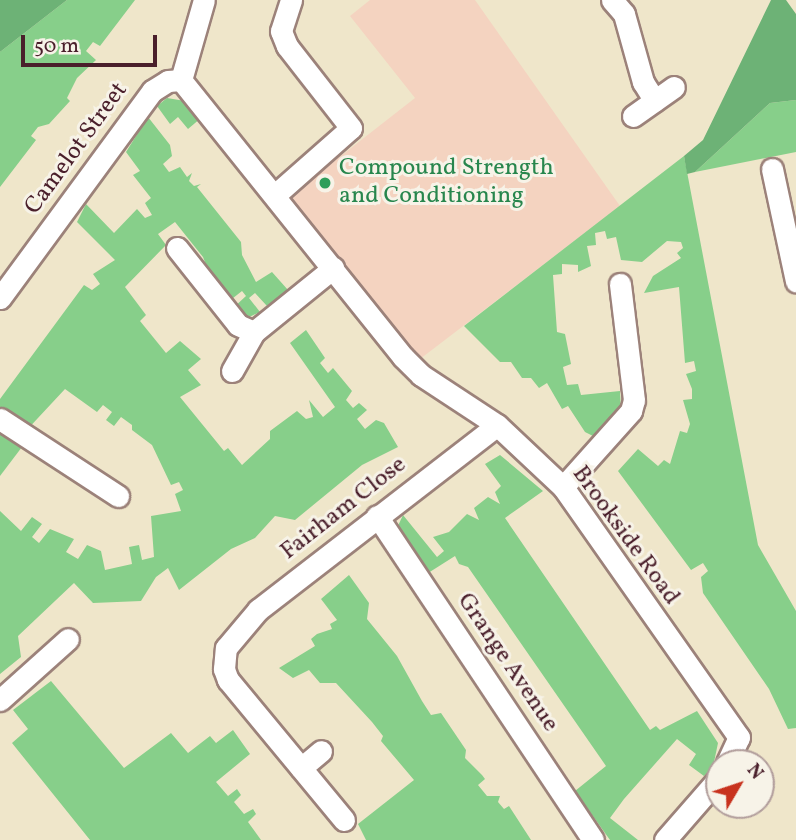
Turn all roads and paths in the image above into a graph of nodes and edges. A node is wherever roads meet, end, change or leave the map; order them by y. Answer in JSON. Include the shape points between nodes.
{"nodes":[{"id":1,"x":204,"y":0,"type":"edge"},
{"id":2,"x":291,"y":0,"type":"edge"},
{"id":3,"x":612,"y":0,"type":"edge"},
{"id":4,"x":181,"y":80,"type":"junction"},
{"id":5,"x":674,"y":87,"type":"dead end"},
{"id":6,"x":655,"y":101,"type":"junction"},
{"id":7,"x":633,"y":116,"type":"dead end"},
{"id":8,"x":772,"y":169,"type":"dead end"},
{"id":9,"x":275,"y":195,"type":"junction"},
{"id":10,"x":177,"y":248,"type":"dead end"},
{"id":11,"x":333,"y":268,"type":"junction"},
{"id":12,"x":796,"y":281,"type":"edge"},
{"id":13,"x":620,"y":284,"type":"dead end"},
{"id":14,"x":0,"y":298,"type":"edge"},
{"id":15,"x":254,"y":332,"type":"junction"},
{"id":16,"x":232,"y":371,"type":"dead end"},
{"id":17,"x":0,"y":419,"type":"edge"},
{"id":18,"x":497,"y":425,"type":"junction"},
{"id":19,"x":563,"y":487,"type":"junction"},
{"id":20,"x":118,"y":496,"type":"dead end"},
{"id":21,"x":377,"y":516,"type":"junction"},
{"id":22,"x":68,"y":639,"type":"dead end"},
{"id":23,"x":0,"y":700,"type":"edge"},
{"id":24,"x":733,"y":749,"type":"edge"},
{"id":25,"x":321,"y":751,"type":"dead end"},
{"id":26,"x":301,"y":768,"type":"junction"},
{"id":27,"x":705,"y":794,"type":"edge"},
{"id":28,"x":344,"y":820,"type":"dead end"},
{"id":29,"x":593,"y":840,"type":"edge"},
{"id":30,"x":665,"y":840,"type":"edge"}],
"edges":[{"from":1,"to":4,"type":"street"},
{"from":2,"to":9,"type":"street","via":[[281,31],[286,46],[351,128]]},
{"from":3,"to":6,"type":"street","via":[[624,14],[643,82]]},
{"from":4,"to":9,"type":"street","name":"Brookside Road"},
{"from":4,"to":14,"type":"street","name":"Camelot Street","via":[[168,81],[152,91]]},
{"from":5,"to":6,"type":"street"},
{"from":6,"to":7,"type":"street"},
{"from":8,"to":12,"type":"street"},
{"from":9,"to":11,"type":"street","name":"Brookside Road"},
{"from":10,"to":15,"type":"street","via":[[238,325]]},
{"from":11,"to":15,"type":"street"},
{"from":11,"to":18,"type":"street","name":"Brookside Road","via":[[421,375]]},
{"from":13,"to":19,"type":"street","via":[[634,400],[631,411]]},
{"from":15,"to":16,"type":"street"},
{"from":17,"to":20,"type":"street"},
{"from":18,"to":19,"type":"street","name":"Brookside Road"},
{"from":18,"to":21,"type":"street","name":"Fairham Close"},
{"from":19,"to":24,"type":"street","name":"Brookside Road","via":[[739,737]]},
{"from":21,"to":26,"type":"street","name":"Fairham Close","via":[[226,638],[228,680]]},
{"from":21,"to":29,"type":"street","name":"Grange Avenue"},
{"from":22,"to":23,"type":"street"},
{"from":25,"to":26,"type":"street"},
{"from":26,"to":28,"type":"street","name":"Fairham Close"},
{"from":27,"to":30,"type":"street"}]}
